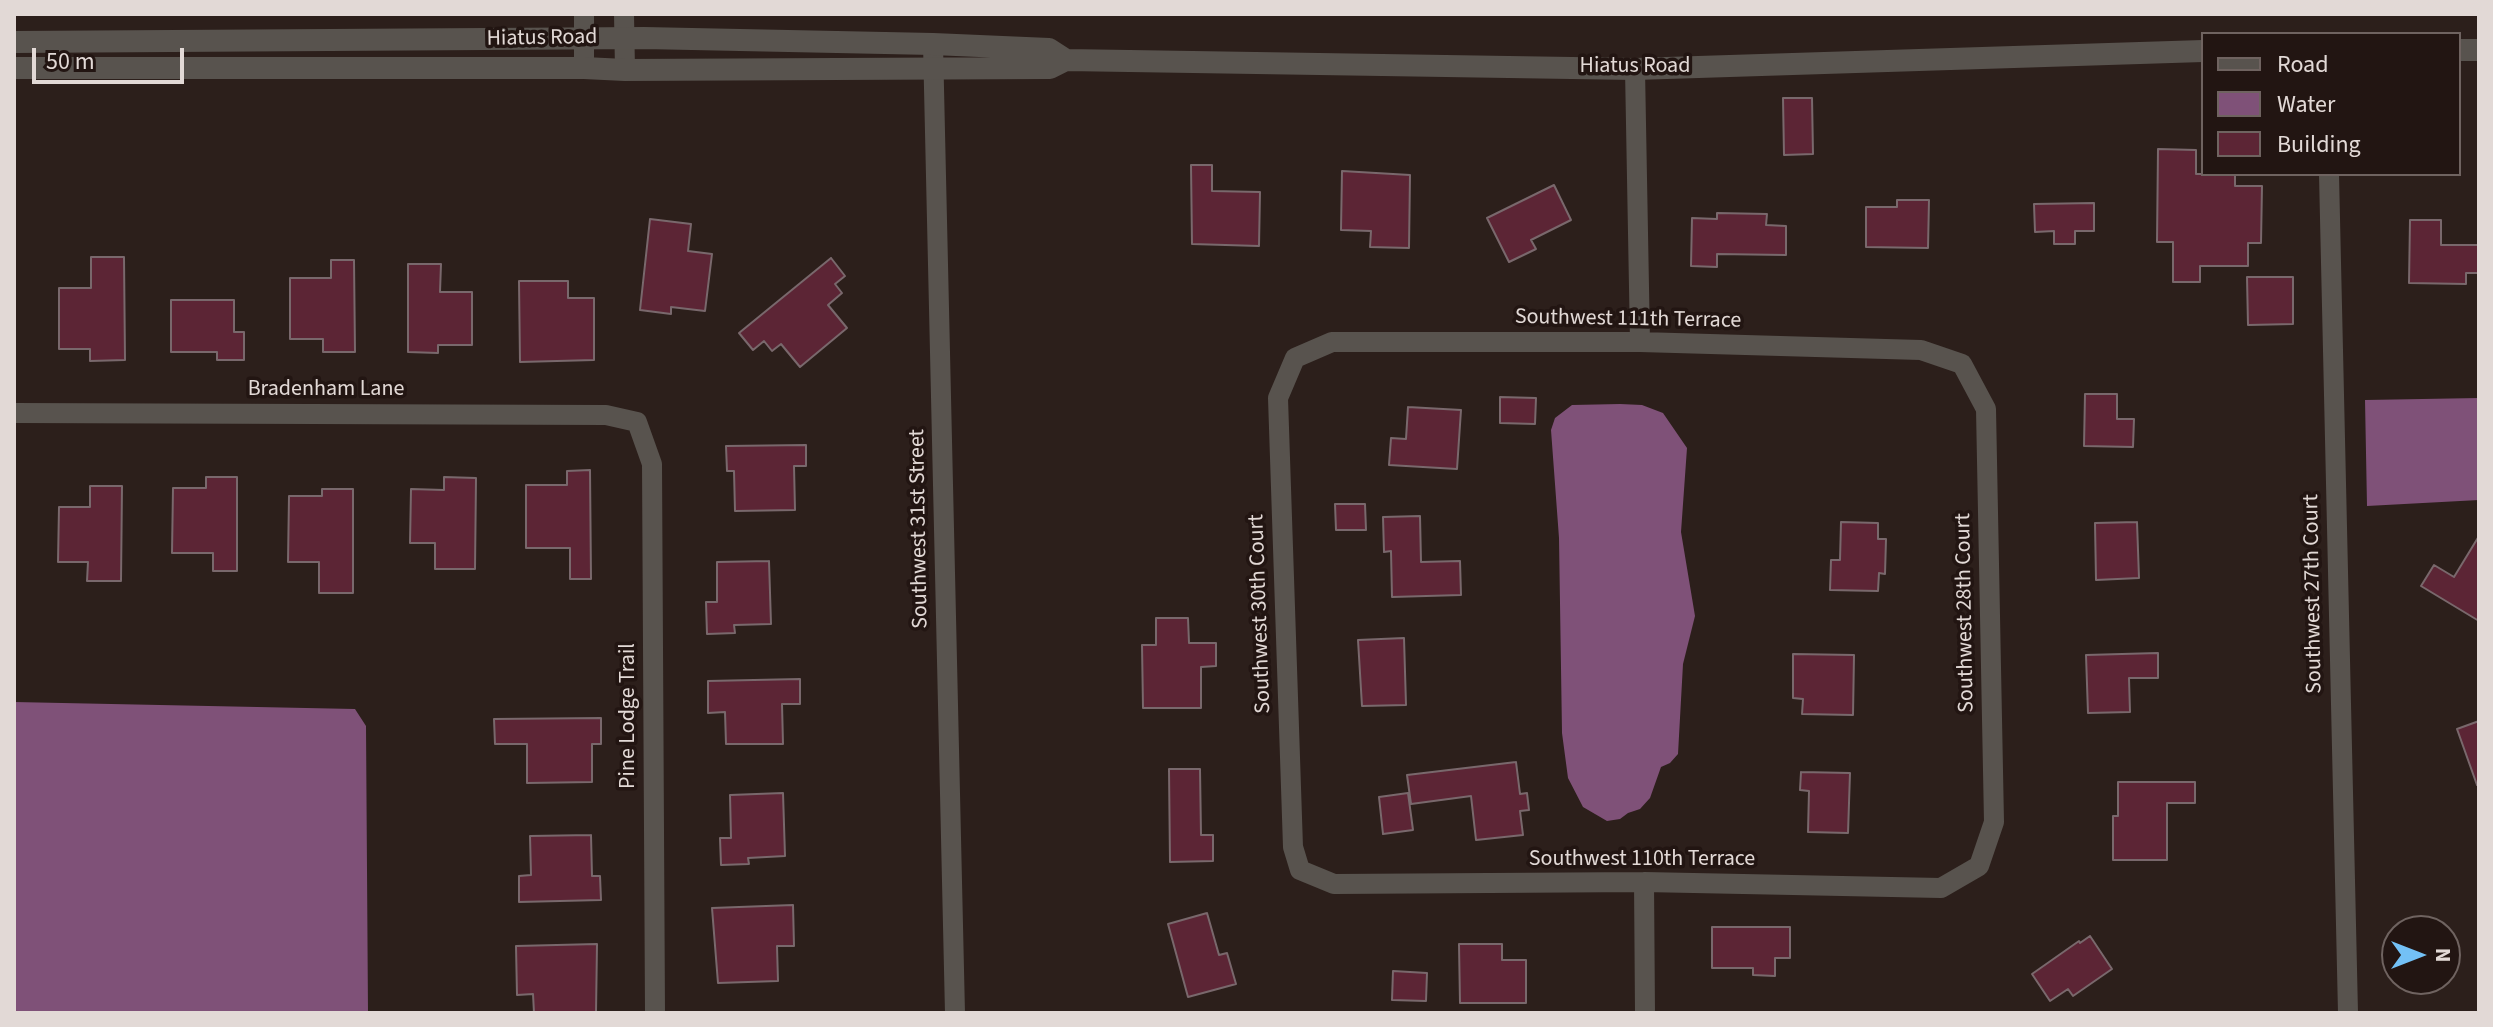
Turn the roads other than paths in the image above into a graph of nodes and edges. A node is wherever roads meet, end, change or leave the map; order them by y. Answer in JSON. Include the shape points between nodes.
{"nodes":[{"id":1,"x":584,"y":14,"type":"edge"},
{"id":2,"x":624,"y":14,"type":"edge"},
{"id":3,"x":624,"y":38,"type":"junction"},
{"id":4,"x":584,"y":39,"type":"junction"},
{"id":5,"x":14,"y":42,"type":"edge"},
{"id":6,"x":933,"y":44,"type":"junction"},
{"id":7,"x":2201,"y":51,"type":"edge"},
{"id":8,"x":1066,"y":60,"type":"junction"},
{"id":9,"x":14,"y":68,"type":"edge"},
{"id":10,"x":584,"y":68,"type":"junction"},
{"id":11,"x":932,"y":69,"type":"junction"},
{"id":12,"x":1635,"y":69,"type":"junction"},
{"id":13,"x":625,"y":70,"type":"junction"},
{"id":14,"x":2329,"y":176,"type":"edge"},
{"id":15,"x":1640,"y":342,"type":"junction"},
{"id":16,"x":1295,"y":358,"type":"joint"},
{"id":17,"x":1962,"y":364,"type":"joint"},
{"id":18,"x":14,"y":413,"type":"edge"},
{"id":19,"x":637,"y":422,"type":"joint"},
{"id":20,"x":1979,"y":866,"type":"joint"},
{"id":21,"x":1300,"y":870,"type":"joint"},
{"id":22,"x":1644,"y":882,"type":"junction"},
{"id":23,"x":655,"y":1013,"type":"edge"},
{"id":24,"x":955,"y":1013,"type":"edge"},
{"id":25,"x":1645,"y":1013,"type":"edge"},
{"id":26,"x":2348,"y":1013,"type":"edge"}],
"edges":[{"from":1,"to":4,"type":"street"},
{"from":2,"to":3,"type":"street"},
{"from":3,"to":4,"type":"street","name":"Hiatus Road"},
{"from":3,"to":6,"type":"street","name":"Hiatus Road"},
{"from":3,"to":13,"type":"street"},
{"from":4,"to":5,"type":"street","name":"Hiatus Road"},
{"from":4,"to":10,"type":"street"},
{"from":6,"to":8,"type":"street","name":"Hiatus Road","via":[[1049,49]]},
{"from":6,"to":11,"type":"street","name":"Southwest 31st Street"},
{"from":7,"to":12,"type":"street","name":"Hiatus Road"},
{"from":8,"to":11,"type":"street","name":"Hiatus Road","via":[[1050,68]]},
{"from":8,"to":12,"type":"street","name":"Hiatus Road"},
{"from":9,"to":10,"type":"street","name":"Hiatus Road"},
{"from":10,"to":13,"type":"street","name":"Hiatus Road"},
{"from":11,"to":13,"type":"street","name":"Hiatus Road"},
{"from":11,"to":24,"type":"street","name":"Southwest 31st Street"},
{"from":12,"to":15,"type":"street"},
{"from":14,"to":26,"type":"street","name":"Southwest 27th Court"},
{"from":15,"to":16,"type":"street","name":"Southwest 111th Terrace","via":[[1332,342]]},
{"from":15,"to":17,"type":"street","name":"Southwest 111th Terrace","via":[[1921,350]]},
{"from":16,"to":21,"type":"street","name":"Southwest 30th Court","via":[[1278,398],[1293,847]]},
{"from":17,"to":20,"type":"street","name":"Southwest 28th Court","via":[[1986,409],[1994,822]]},
{"from":18,"to":19,"type":"street","name":"Bradenham Lane","via":[[606,415]]},
{"from":19,"to":23,"type":"street","name":"Pine Lodge Trail","via":[[652,464]]},
{"from":20,"to":22,"type":"street","name":"Southwest 110th Terrace","via":[[1941,888]]},
{"from":21,"to":22,"type":"street","name":"Southwest 110th Terrace","via":[[1334,884]]},
{"from":22,"to":25,"type":"street"}]}
